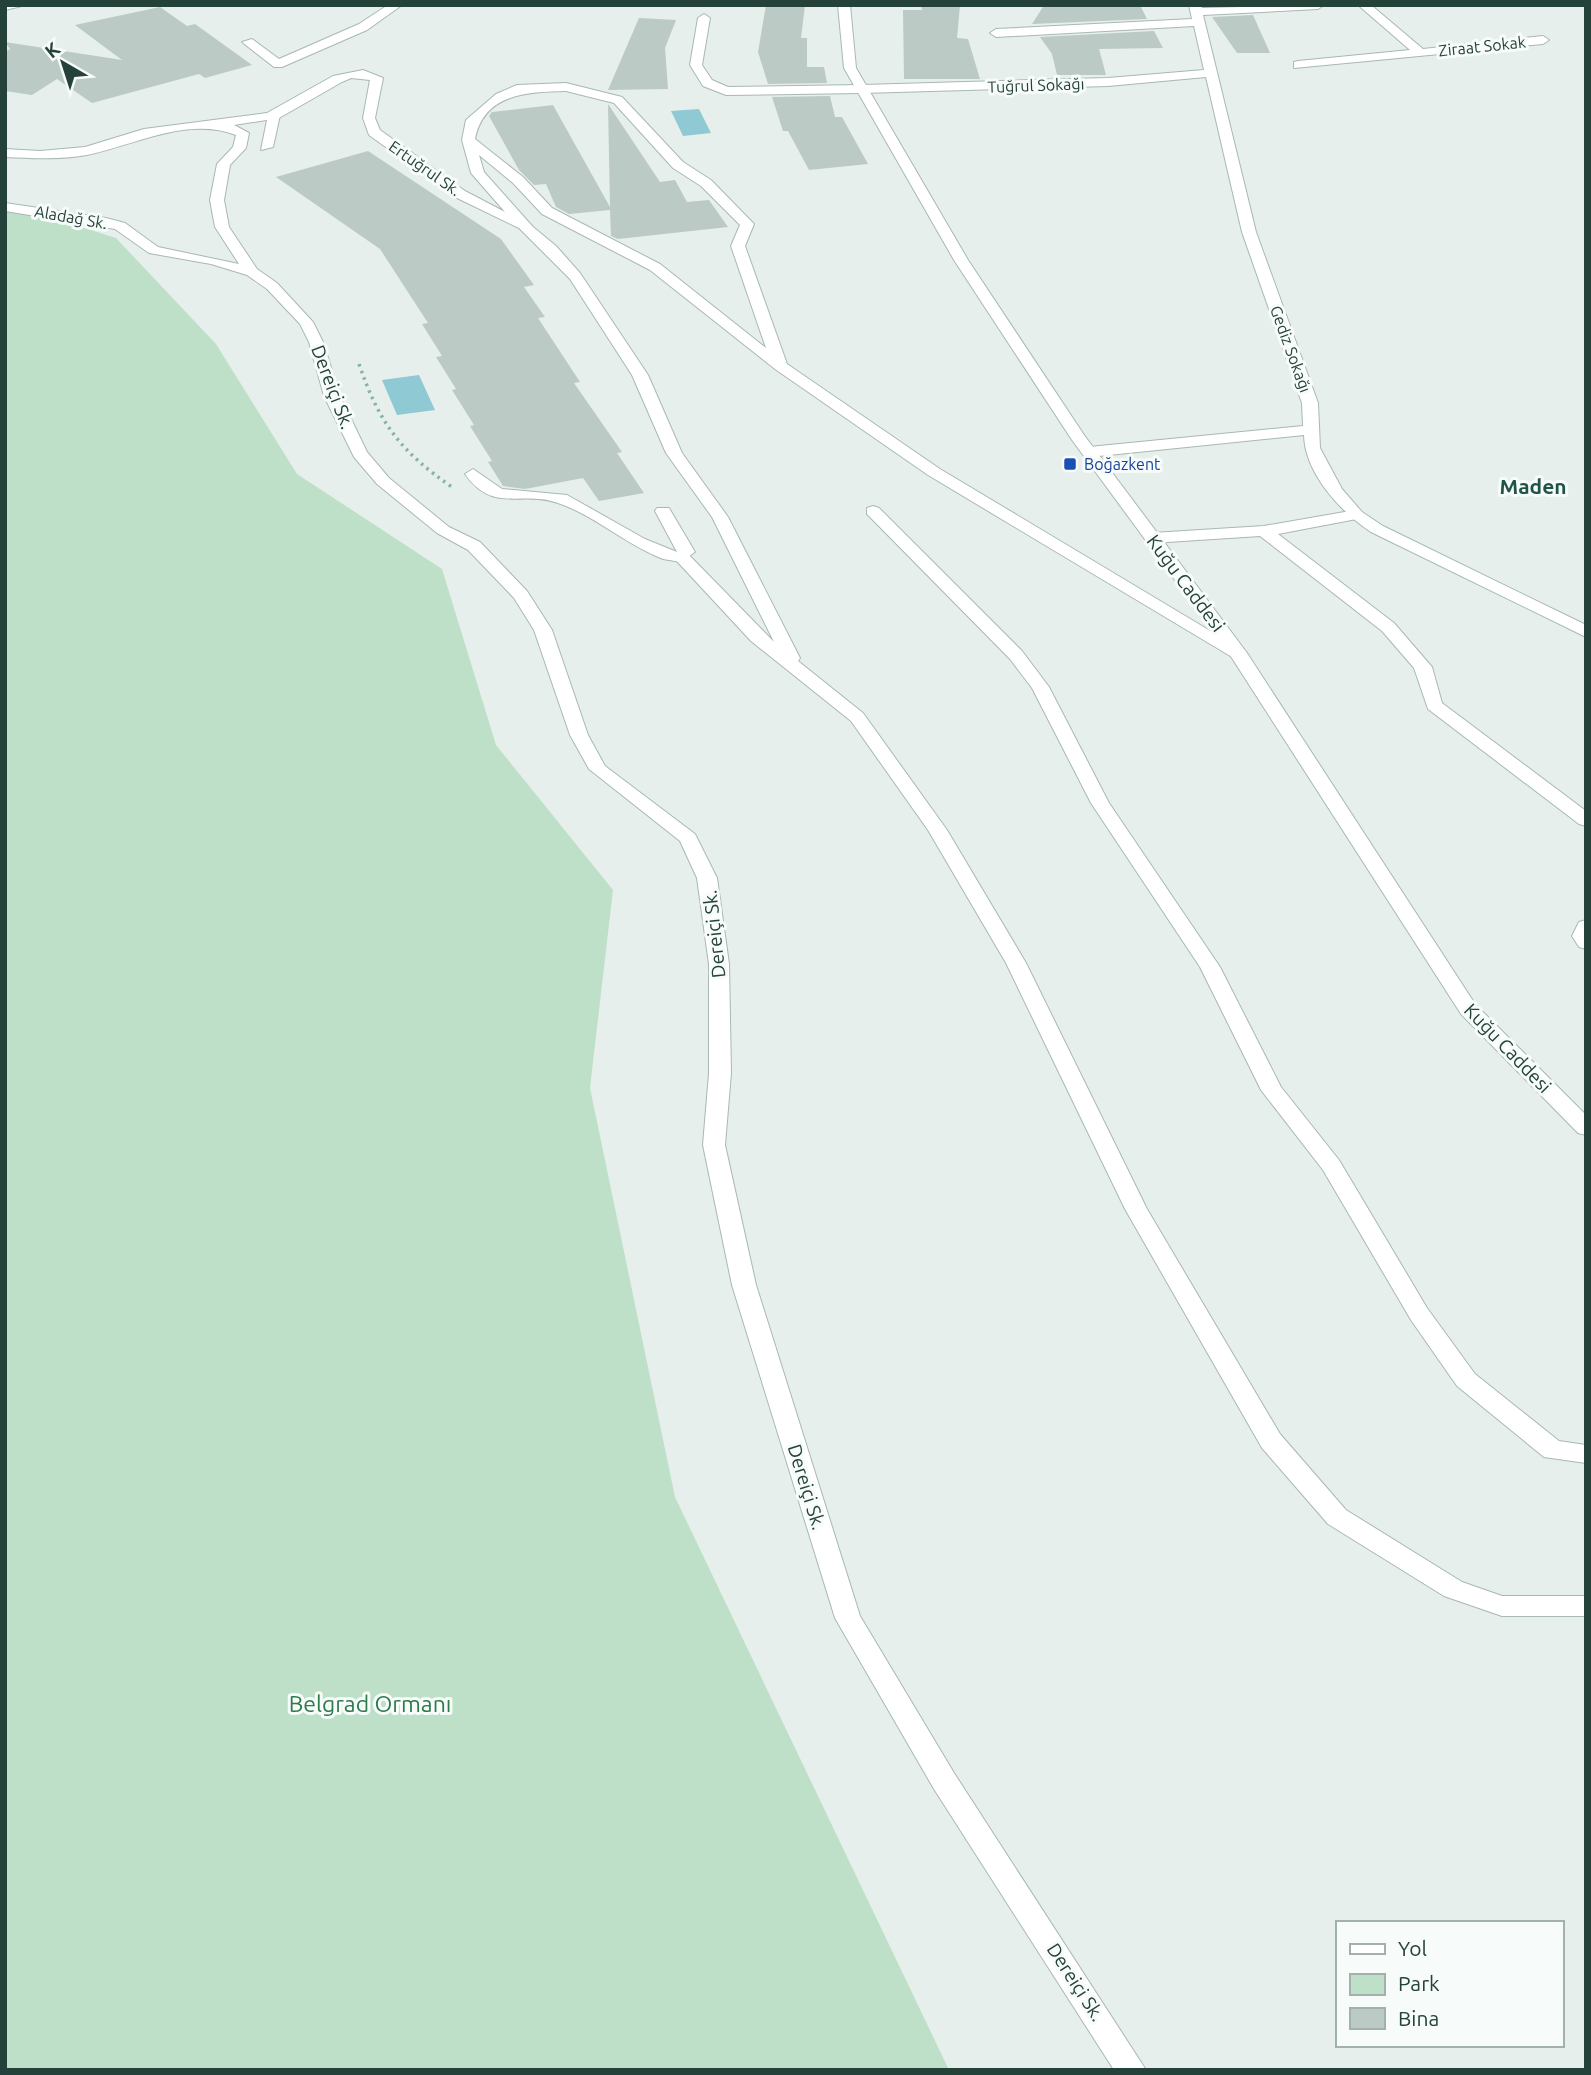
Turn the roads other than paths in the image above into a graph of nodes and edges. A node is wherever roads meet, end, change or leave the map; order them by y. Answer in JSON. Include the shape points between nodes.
{"nodes":[{"id":1,"x":20,"y":5,"type":"edge"},
{"id":2,"x":396,"y":5,"type":"edge"},
{"id":3,"x":844,"y":5,"type":"edge"},
{"id":4,"x":1318,"y":5,"type":"edge"},
{"id":5,"x":1364,"y":5,"type":"edge"},
{"id":6,"x":5,"y":6,"type":"edge"},
{"id":7,"x":1197,"y":13,"type":"edge"},
{"id":8,"x":704,"y":18,"type":"dead end"},
{"id":9,"x":996,"y":33,"type":"dead end"},
{"id":10,"x":1543,"y":40,"type":"dead end"},
{"id":11,"x":248,"y":42,"type":"dead end"},
{"id":12,"x":1420,"y":52,"type":"junction"},
{"id":13,"x":1298,"y":65,"type":"dead end"},
{"id":14,"x":1210,"y":73,"type":"junction"},
{"id":15,"x":862,"y":89,"type":"junction"},
{"id":16,"x":274,"y":115,"type":"junction"},
{"id":17,"x":218,"y":123,"type":"junction"},
{"id":18,"x":468,"y":140,"type":"junction"},
{"id":19,"x":265,"y":147,"type":"dead end"},
{"id":20,"x":5,"y":153,"type":"edge"},
{"id":21,"x":5,"y":207,"type":"edge"},
{"id":22,"x":528,"y":230,"type":"junction"},
{"id":23,"x":252,"y":272,"type":"junction"},
{"id":24,"x":780,"y":366,"type":"junction"},
{"id":25,"x":1311,"y":430,"type":"junction"},
{"id":26,"x":1089,"y":452,"type":"junction"},
{"id":27,"x":473,"y":474,"type":"dead end"},
{"id":28,"x":663,"y":511,"type":"dead end"},
{"id":29,"x":873,"y":511,"type":"dead end"},
{"id":30,"x":1356,"y":515,"type":"junction"},
{"id":31,"x":1264,"y":531,"type":"junction"},
{"id":32,"x":1153,"y":538,"type":"junction"},
{"id":33,"x":681,"y":557,"type":"junction"},
{"id":34,"x":1586,"y":632,"type":"edge"},
{"id":35,"x":1238,"y":653,"type":"junction"},
{"id":36,"x":793,"y":663,"type":"junction"},
{"id":37,"x":1586,"y":820,"type":"edge"},
{"id":38,"x":1586,"y":926,"type":"edge"},
{"id":39,"x":1586,"y":943,"type":"edge"},
{"id":40,"x":1586,"y":1128,"type":"edge"},
{"id":41,"x":1586,"y":1454,"type":"edge"},
{"id":42,"x":1586,"y":1606,"type":"edge"},
{"id":43,"x":1131,"y":2070,"type":"edge"}],
"edges":[{"from":1,"to":6,"type":"street"},
{"from":2,"to":11,"type":"street","via":[[363,27],[278,64]]},
{"from":3,"to":15,"type":"street","name":"Kuğu Caddesi","via":[[850,68]]},
{"from":4,"to":7,"type":"street"},
{"from":5,"to":12,"type":"street","name":"Ziraat Sokak"},
{"from":7,"to":9,"type":"street"},
{"from":7,"to":14,"type":"street","name":"Gediz Sokağı"},
{"from":8,"to":15,"type":"street","name":"Tuğrul Sokağı","via":[[696,65],[707,83],[726,91]]},
{"from":10,"to":12,"type":"street","name":"Ziraat Sokak"},
{"from":12,"to":13,"type":"street","name":"Ziraat Sokak"},
{"from":14,"to":15,"type":"street","name":"Tuğrul Sokağı","via":[[1108,82]]},
{"from":14,"to":25,"type":"street","name":"Gediz Sokağı","via":[[1249,232],[1310,403]]},
{"from":15,"to":26,"type":"street","name":"Kuğu Caddesi","via":[[961,260]]},
{"from":16,"to":17,"type":"street","name":"Ertuğrul Sk."},
{"from":16,"to":19,"type":"street"},
{"from":16,"to":22,"type":"street","name":"Ertuğrul Sk.","via":[[333,81],[365,72],[377,78],[369,118],[374,132],[460,194]]},
{"from":17,"to":20,"type":"street","via":[[144,133],[86,151]]},
{"from":17,"to":23,"type":"street","name":"Dereiçi Sk.","via":[[243,133],[239,148],[224,164],[217,200],[222,228]]},
{"from":18,"to":22,"type":"street","via":[[478,173]]},
{"from":18,"to":24,"type":"street","via":[[518,180],[547,211],[655,267]]},
{"from":18,"to":24,"type":"street","via":[[472,120],[500,97],[521,88],[566,87],[618,100],[678,165],[706,183],[747,224],[738,246]]},
{"from":21,"to":23,"type":"street","name":"Aladağ Sk.","via":[[101,221],[120,226],[155,250]]},
{"from":22,"to":36,"type":"street","via":[[575,276],[640,375],[674,453],[720,517]]},
{"from":23,"to":43,"type":"street","name":"Dereiçi Sk.","via":[[306,322],[332,396],[360,454],[383,481],[443,530],[474,546],[521,595],[543,630],[579,735],[598,769],[688,838],[707,878],[719,964],[720,1073],[714,1145],[744,1285],[848,1618],[944,1781]]},
{"from":24,"to":35,"type":"street","via":[[934,472]]},
{"from":25,"to":26,"type":"street"},
{"from":25,"to":30,"type":"street","name":"Gediz Sokağı","via":[[1312,448],[1335,491]]},
{"from":26,"to":32,"type":"street","name":"Kuğu Caddesi"},
{"from":27,"to":33,"type":"street","via":[[479,485],[498,494],[558,497]]},
{"from":28,"to":33,"type":"street","via":[[687,552]]},
{"from":29,"to":41,"type":"street","via":[[1016,655],[1040,688],[1100,803],[1210,967],[1272,1090],[1331,1165],[1419,1314],[1466,1380],[1553,1450]]},
{"from":30,"to":31,"type":"street"},
{"from":30,"to":34,"type":"street","name":"Gediz Sokağı","via":[[1377,530]]},
{"from":31,"to":32,"type":"street"},
{"from":31,"to":37,"type":"street","via":[[1388,627],[1423,667],[1434,705]]},
{"from":32,"to":35,"type":"street","name":"Kuğu Caddesi"},
{"from":33,"to":36,"type":"street","via":[[757,636]]},
{"from":35,"to":40,"type":"street","name":"Kuğu Caddesi","via":[[1468,1009]]},
{"from":36,"to":42,"type":"street","via":[[857,717],[937,830],[1016,963],[1136,1209],[1271,1441],[1337,1517],[1453,1589],[1502,1606]]},
{"from":38,"to":39,"type":"street","via":[[1582,936]]}]}
